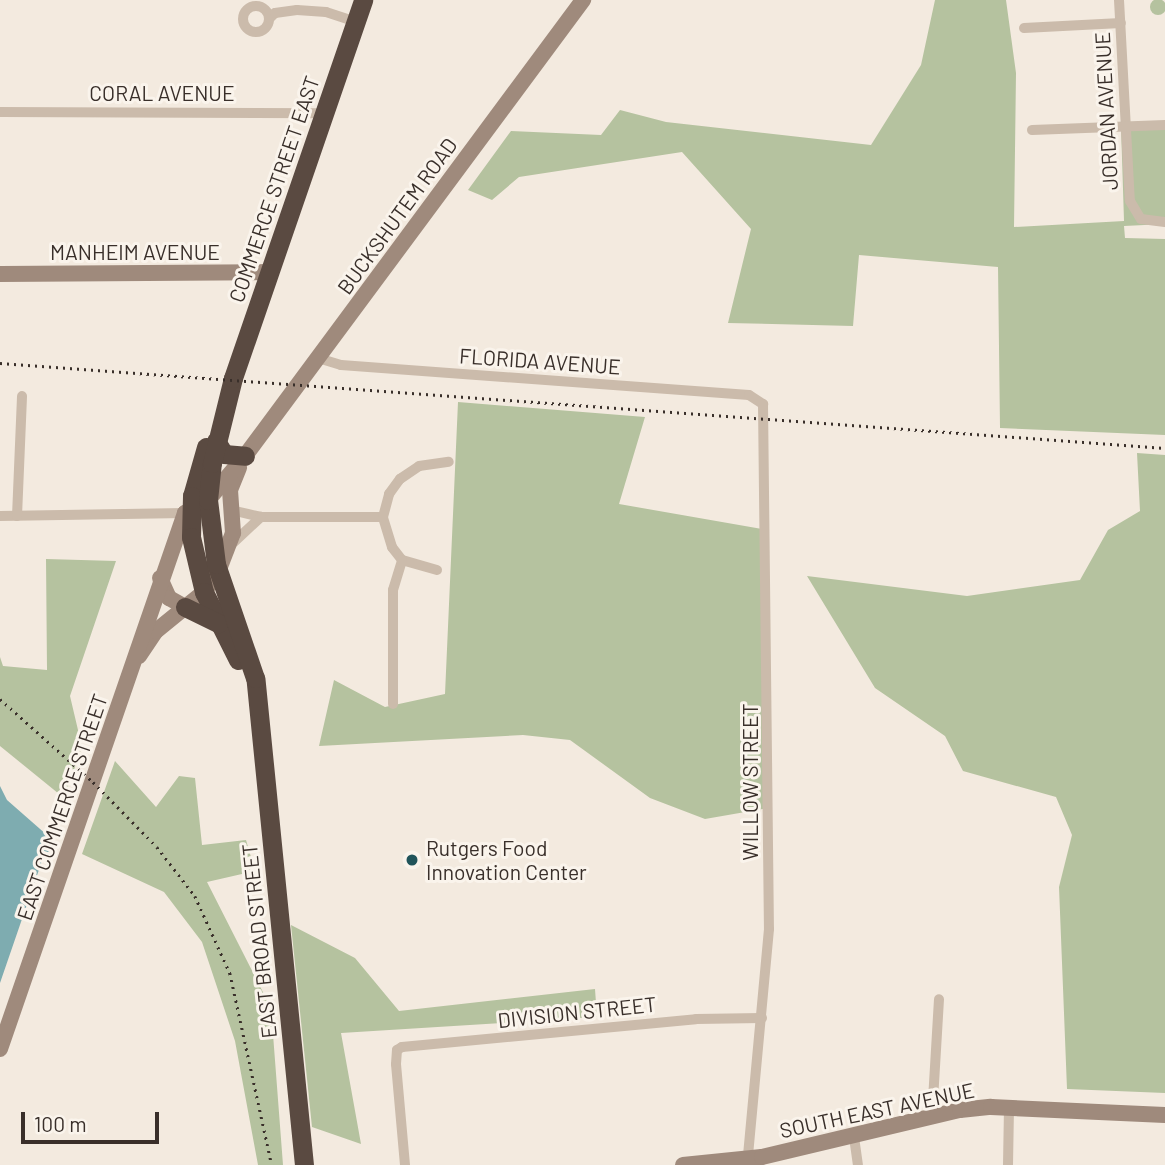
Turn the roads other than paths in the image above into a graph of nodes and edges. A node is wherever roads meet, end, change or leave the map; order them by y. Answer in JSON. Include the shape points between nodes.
{"nodes":[{"id":1,"x":363,"y":0,"type":"edge"},
{"id":2,"x":583,"y":0,"type":"edge"},
{"id":3,"x":1119,"y":0,"type":"edge"},
{"id":4,"x":270,"y":18,"type":"dead end"},
{"id":5,"x":356,"y":22,"type":"junction"},
{"id":6,"x":1121,"y":23,"type":"junction"},
{"id":7,"x":1024,"y":28,"type":"dead end"},
{"id":8,"x":0,"y":112,"type":"edge"},
{"id":9,"x":325,"y":113,"type":"junction"},
{"id":10,"x":1165,"y":125,"type":"edge"},
{"id":11,"x":1127,"y":126,"type":"junction"},
{"id":12,"x":1032,"y":130,"type":"dead end"},
{"id":13,"x":1165,"y":222,"type":"edge"},
{"id":14,"x":269,"y":272,"type":"junction"},
{"id":15,"x":0,"y":274,"type":"edge"},
{"id":16,"x":318,"y":358,"type":"junction"},
{"id":17,"x":229,"y":393,"type":"junction"},
{"id":18,"x":22,"y":396,"type":"dead end"},
{"id":19,"x":760,"y":399,"type":"joint"},
{"id":20,"x":216,"y":441,"type":"junction"},
{"id":21,"x":245,"y":456,"type":"junction"},
{"id":22,"x":449,"y":462,"type":"dead end"},
{"id":23,"x":195,"y":507,"type":"junction"},
{"id":24,"x":231,"y":510,"type":"junction"},
{"id":25,"x":0,"y":516,"type":"edge"},
{"id":26,"x":17,"y":516,"type":"junction"},
{"id":27,"x":155,"y":516,"type":"junction"},
{"id":28,"x":261,"y":517,"type":"junction"},
{"id":29,"x":383,"y":517,"type":"junction"},
{"id":30,"x":177,"y":533,"type":"junction"},
{"id":31,"x":402,"y":560,"type":"junction"},
{"id":32,"x":222,"y":564,"type":"junction"},
{"id":33,"x":437,"y":570,"type":"dead end"},
{"id":34,"x":160,"y":578,"type":"junction"},
{"id":35,"x":204,"y":592,"type":"junction"},
{"id":36,"x":185,"y":607,"type":"junction"},
{"id":37,"x":228,"y":630,"type":"junction"},
{"id":38,"x":134,"y":665,"type":"junction"},
{"id":39,"x":393,"y":704,"type":"dead end"},
{"id":40,"x":939,"y":999,"type":"dead end"},
{"id":41,"x":762,"y":1018,"type":"junction"},
{"id":42,"x":0,"y":1049,"type":"edge"},
{"id":43,"x":1009,"y":1109,"type":"junction"},
{"id":44,"x":1165,"y":1115,"type":"edge"},
{"id":45,"x":932,"y":1117,"type":"junction"},
{"id":46,"x":854,"y":1137,"type":"junction"},
{"id":47,"x":747,"y":1162,"type":"edge"},
{"id":48,"x":304,"y":1165,"type":"edge"},
{"id":49,"x":405,"y":1165,"type":"edge"},
{"id":50,"x":683,"y":1165,"type":"edge"},
{"id":51,"x":858,"y":1165,"type":"edge"},
{"id":52,"x":1008,"y":1165,"type":"edge"}],
"edges":[{"from":1,"to":5,"type":"highway","name":"COMMERCE STREET EAST"},
{"from":2,"to":16,"type":"street","name":"BUCKSHUTEM ROAD"},
{"from":3,"to":6,"type":"street","name":"JORDAN AVENUE"},
{"from":4,"to":5,"type":"street","via":[[297,10],[326,12]]},
{"from":5,"to":9,"type":"highway","name":"COMMERCE STREET EAST"},
{"from":6,"to":7,"type":"street"},
{"from":6,"to":11,"type":"street","name":"JORDAN AVENUE"},
{"from":8,"to":9,"type":"street","name":"CORAL AVENUE"},
{"from":9,"to":14,"type":"highway","name":"COMMERCE STREET EAST"},
{"from":10,"to":11,"type":"street"},
{"from":11,"to":12,"type":"street"},
{"from":11,"to":13,"type":"street","name":"JORDAN AVENUE","via":[[1129,194],[1139,217]]},
{"from":14,"to":15,"type":"street","name":"MANHEIM AVENUE"},
{"from":14,"to":17,"type":"highway","name":"COMMERCE STREET EAST"},
{"from":16,"to":19,"type":"street","name":"FLORIDA AVENUE","via":[[341,365]]},
{"from":16,"to":21,"type":"street","name":"BUCKSHUTEM ROAD"},
{"from":17,"to":20,"type":"highway","name":"COMMERCE STREET EAST"},
{"from":17,"to":23,"type":"highway","name":"COMMERCE STREET EAST","via":[[200,462]]},
{"from":18,"to":26,"type":"street"},
{"from":19,"to":41,"type":"street","name":"WILLOW STREET","via":[[765,418],[768,537],[769,793],[769,929]]},
{"from":20,"to":21,"type":"highway","via":[[225,454]]},
{"from":20,"to":23,"type":"highway","name":"COMMERCE STREET EAST"},
{"from":21,"to":23,"type":"street"},
{"from":21,"to":24,"type":"street","via":[[231,485]]},
{"from":22,"to":29,"type":"street","via":[[419,466],[400,479],[389,494]]},
{"from":23,"to":24,"type":"street"},
{"from":23,"to":27,"type":"street"},
{"from":23,"to":30,"type":"street","name":"COMMERCE STREET EAST"},
{"from":23,"to":32,"type":"highway","name":"EAST BROAD STREET"},
{"from":23,"to":35,"type":"highway","name":"EAST BROAD STREET","via":[[191,537]]},
{"from":24,"to":28,"type":"street"},
{"from":24,"to":32,"type":"street","via":[[233,533]]},
{"from":25,"to":26,"type":"street"},
{"from":26,"to":27,"type":"street"},
{"from":27,"to":30,"type":"street"},
{"from":28,"to":29,"type":"street"},
{"from":28,"to":32,"type":"street","via":[[240,533]]},
{"from":29,"to":31,"type":"street"},
{"from":30,"to":34,"type":"street","name":"COMMERCE STREET EAST"},
{"from":31,"to":33,"type":"street"},
{"from":31,"to":39,"type":"street","via":[[393,581]]},
{"from":32,"to":35,"type":"street"},
{"from":32,"to":37,"type":"highway","name":"EAST BROAD STREET"},
{"from":34,"to":36,"type":"street","via":[[169,598]]},
{"from":34,"to":38,"type":"street","name":"EAST COMMERCE STREET"},
{"from":35,"to":36,"type":"street"},
{"from":35,"to":37,"type":"highway","name":"EAST BROAD STREET"},
{"from":36,"to":37,"type":"highway","via":[[205,613]]},
{"from":36,"to":38,"type":"street","via":[[156,631]]},
{"from":37,"to":48,"type":"highway","name":"EAST BROAD STREET","via":[[255,678]]},
{"from":38,"to":42,"type":"street","name":"EAST COMMERCE STREET"},
{"from":40,"to":45,"type":"street"},
{"from":41,"to":47,"type":"street","name":"WILLOW STREET"},
{"from":41,"to":49,"type":"street","name":"DIVISION STREET","via":[[684,1020],[397,1050]]},
{"from":43,"to":44,"type":"street","name":"SOUTH EAST AVENUE"},
{"from":43,"to":45,"type":"street","name":"SOUTH EAST AVENUE","via":[[960,1110]]},
{"from":43,"to":52,"type":"street"},
{"from":45,"to":46,"type":"street","name":"SOUTH EAST AVENUE"},
{"from":46,"to":47,"type":"street","name":"SOUTH EAST AVENUE"},
{"from":46,"to":51,"type":"street"},
{"from":47,"to":50,"type":"street","name":"SOUTH EAST AVENUE"}]}
